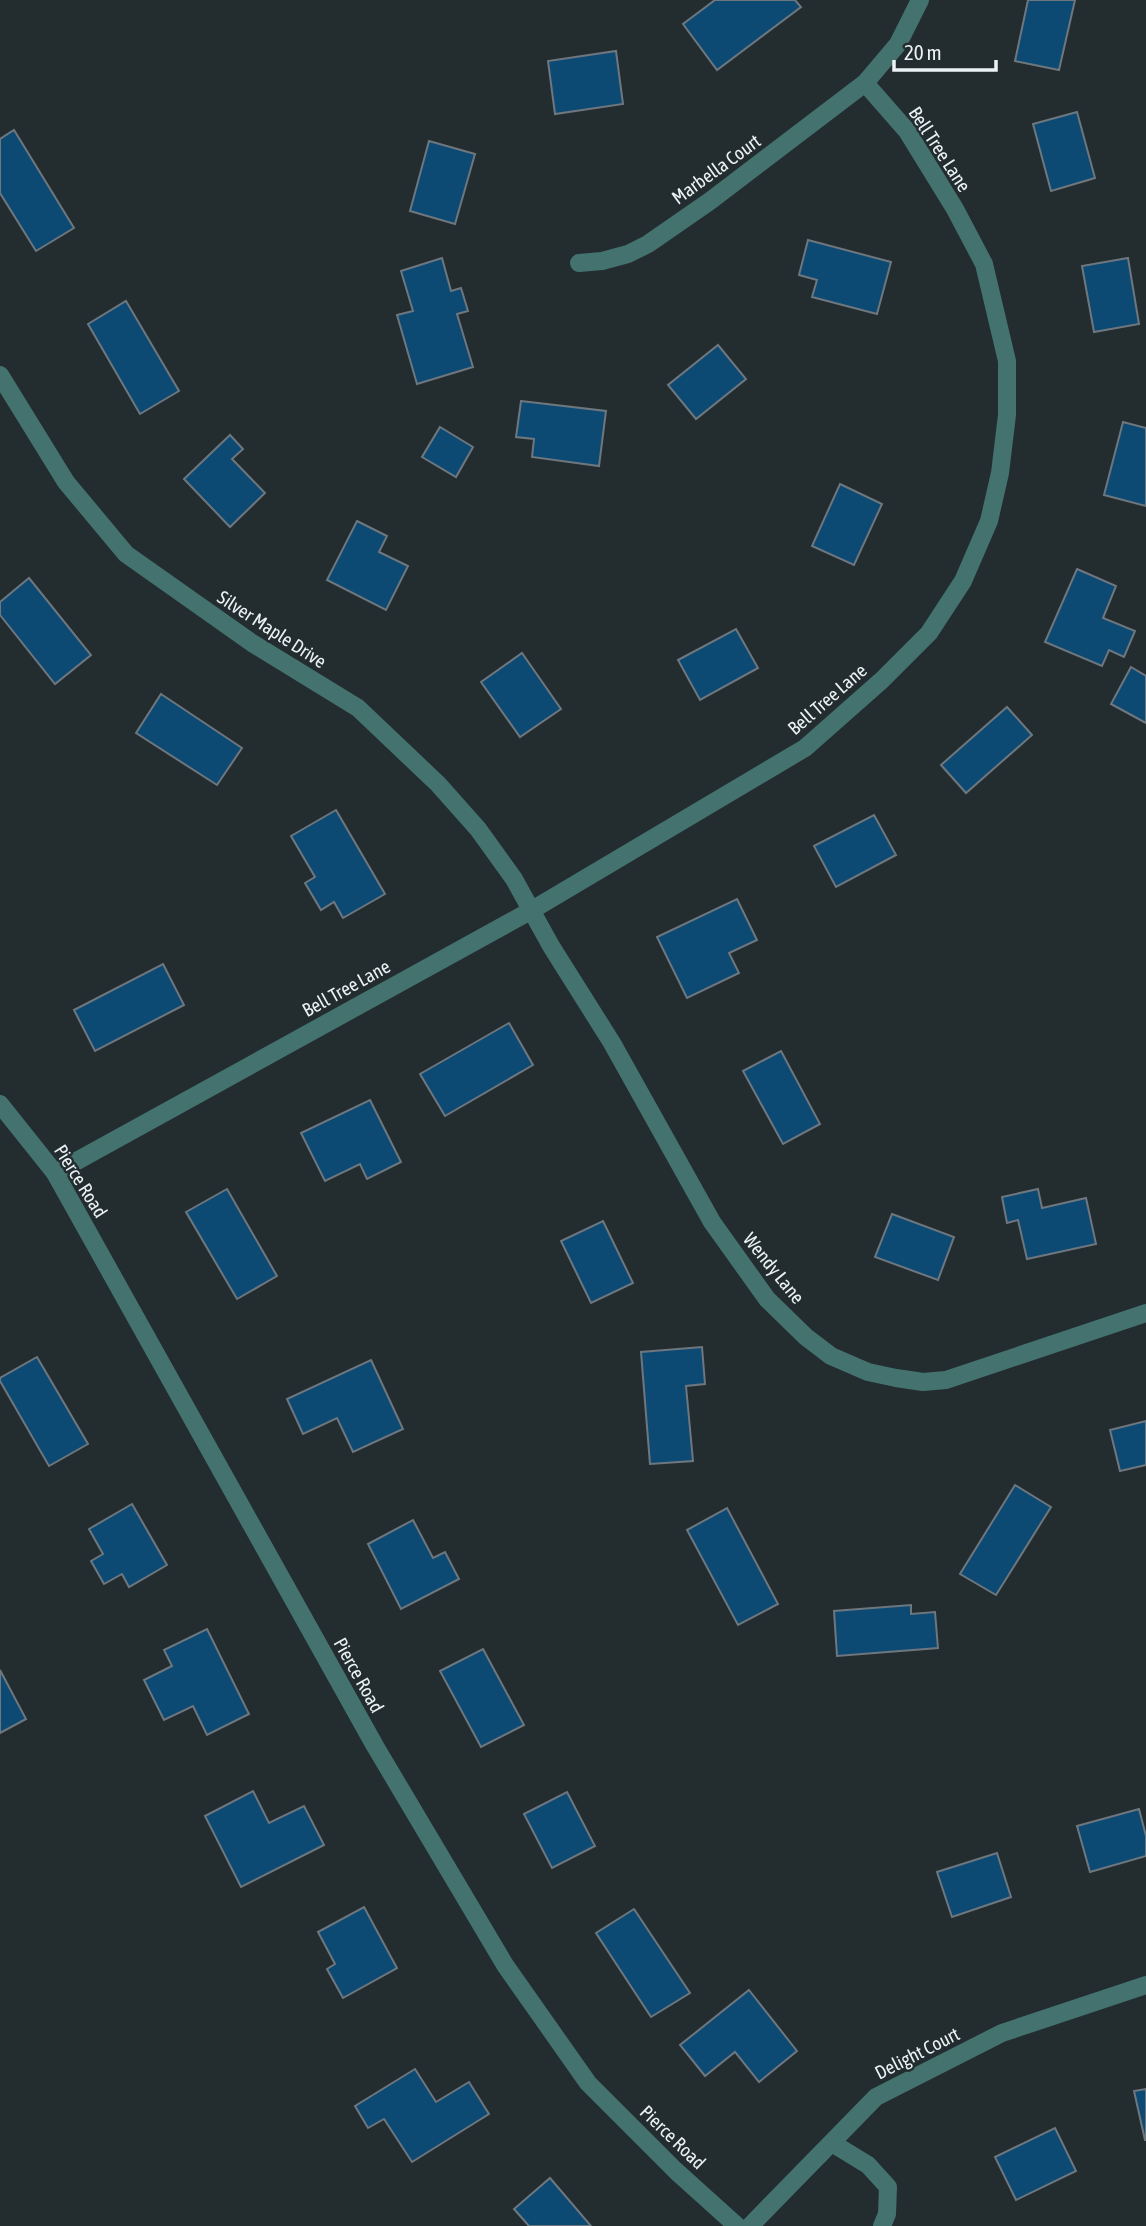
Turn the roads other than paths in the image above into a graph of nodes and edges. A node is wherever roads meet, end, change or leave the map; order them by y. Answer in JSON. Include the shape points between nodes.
{"nodes":[{"id":1,"x":920,"y":0,"type":"edge"},
{"id":2,"x":865,"y":83,"type":"junction"},
{"id":3,"x":579,"y":263,"type":"dead end"},
{"id":4,"x":0,"y":375,"type":"edge"},
{"id":5,"x":532,"y":910,"type":"junction"},
{"id":6,"x":0,"y":1104,"type":"edge"},
{"id":7,"x":55,"y":1173,"type":"junction"},
{"id":8,"x":1146,"y":1313,"type":"edge"},
{"id":9,"x":1146,"y":1985,"type":"edge"},
{"id":10,"x":832,"y":2143,"type":"junction"},
{"id":11,"x":737,"y":2226,"type":"edge"},
{"id":12,"x":750,"y":2226,"type":"edge"},
{"id":13,"x":881,"y":2226,"type":"edge"}],
"edges":[{"from":1,"to":2,"type":"street","via":[[898,44]]},
{"from":2,"to":3,"type":"street","name":"Marbella Court","via":[[648,244],[628,254]]},
{"from":2,"to":5,"type":"street","name":"Bell Tree Lane","via":[[907,131],[984,264],[1007,362],[1007,415],[989,521],[963,581],[929,633],[805,748]]},
{"from":4,"to":5,"type":"street","name":"Silver Maple Drive","via":[[66,482],[125,554],[251,643],[358,708],[478,829]]},
{"from":5,"to":7,"type":"street","name":"Bell Tree Lane"},
{"from":5,"to":8,"type":"street","name":"Wendy Lane","via":[[712,1222],[767,1299],[831,1356],[895,1378],[946,1380]]},
{"from":6,"to":7,"type":"street","name":"Pierce Road"},
{"from":7,"to":11,"type":"street","name":"Pierce Road","via":[[374,1746],[505,1965],[588,2083]]},
{"from":9,"to":10,"type":"street","name":"Delight Court","via":[[1002,2033],[876,2097]]},
{"from":10,"to":12,"type":"street","name":"Delight Court"},
{"from":10,"to":13,"type":"street","via":[[867,2165],[888,2187],[887,2214]]}]}
